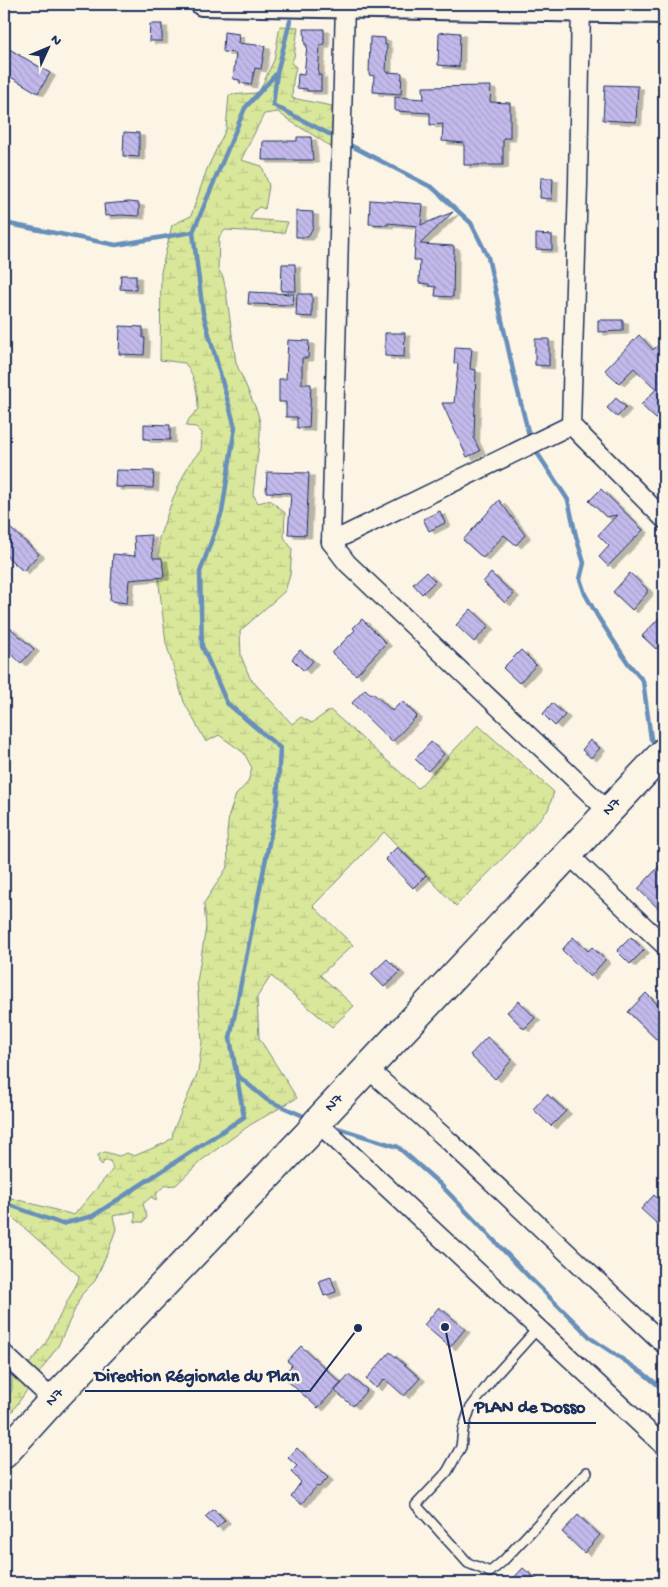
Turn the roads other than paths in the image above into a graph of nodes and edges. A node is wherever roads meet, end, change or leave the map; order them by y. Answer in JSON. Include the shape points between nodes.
{"nodes":[{"id":1,"x":202,"y":4,"type":"edge"},
{"id":2,"x":345,"y":5,"type":"edge"},
{"id":3,"x":580,"y":7,"type":"edge"},
{"id":4,"x":664,"y":12,"type":"edge"},
{"id":5,"x":571,"y":425,"type":"junction"},
{"id":6,"x":664,"y":519,"type":"edge"},
{"id":7,"x":331,"y":542,"type":"junction"},
{"id":8,"x":664,"y":752,"type":"edge"},
{"id":9,"x":608,"y":811,"type":"junction"},
{"id":10,"x":568,"y":854,"type":"junction"},
{"id":11,"x":664,"y":945,"type":"edge"},
{"id":12,"x":368,"y":1068,"type":"junction"},
{"id":13,"x":317,"y":1122,"type":"junction"},
{"id":14,"x":538,"y":1328,"type":"junction"},
{"id":15,"x":664,"y":1344,"type":"edge"},
{"id":16,"x":4,"y":1354,"type":"edge"},
{"id":17,"x":53,"y":1400,"type":"junction"},
{"id":18,"x":664,"y":1446,"type":"edge"},
{"id":19,"x":4,"y":1454,"type":"edge"},
{"id":20,"x":588,"y":1472,"type":"dead end"}],
"edges":[{"from":1,"to":2,"type":"street"},
{"from":2,"to":3,"type":"street"},
{"from":2,"to":7,"type":"street"},
{"from":3,"to":4,"type":"street"},
{"from":3,"to":5,"type":"street"},
{"from":5,"to":6,"type":"street"},
{"from":5,"to":7,"type":"street"},
{"from":7,"to":9,"type":"street","via":[[347,563]]},
{"from":8,"to":9,"type":"main road","name":"N7"},
{"from":9,"to":10,"type":"main road","name":"N7"},
{"from":10,"to":11,"type":"street"},
{"from":10,"to":12,"type":"main road","name":"N7"},
{"from":12,"to":13,"type":"main road","name":"N7"},
{"from":12,"to":15,"type":"street"},
{"from":13,"to":14,"type":"street"},
{"from":13,"to":17,"type":"main road","name":"N7"},
{"from":14,"to":18,"type":"street"},
{"from":14,"to":20,"type":"lane","via":[[470,1409],[462,1447],[446,1472],[416,1505],[468,1562],[490,1572]]},
{"from":16,"to":17,"type":"street"},
{"from":17,"to":19,"type":"main road","name":"N7"}]}
